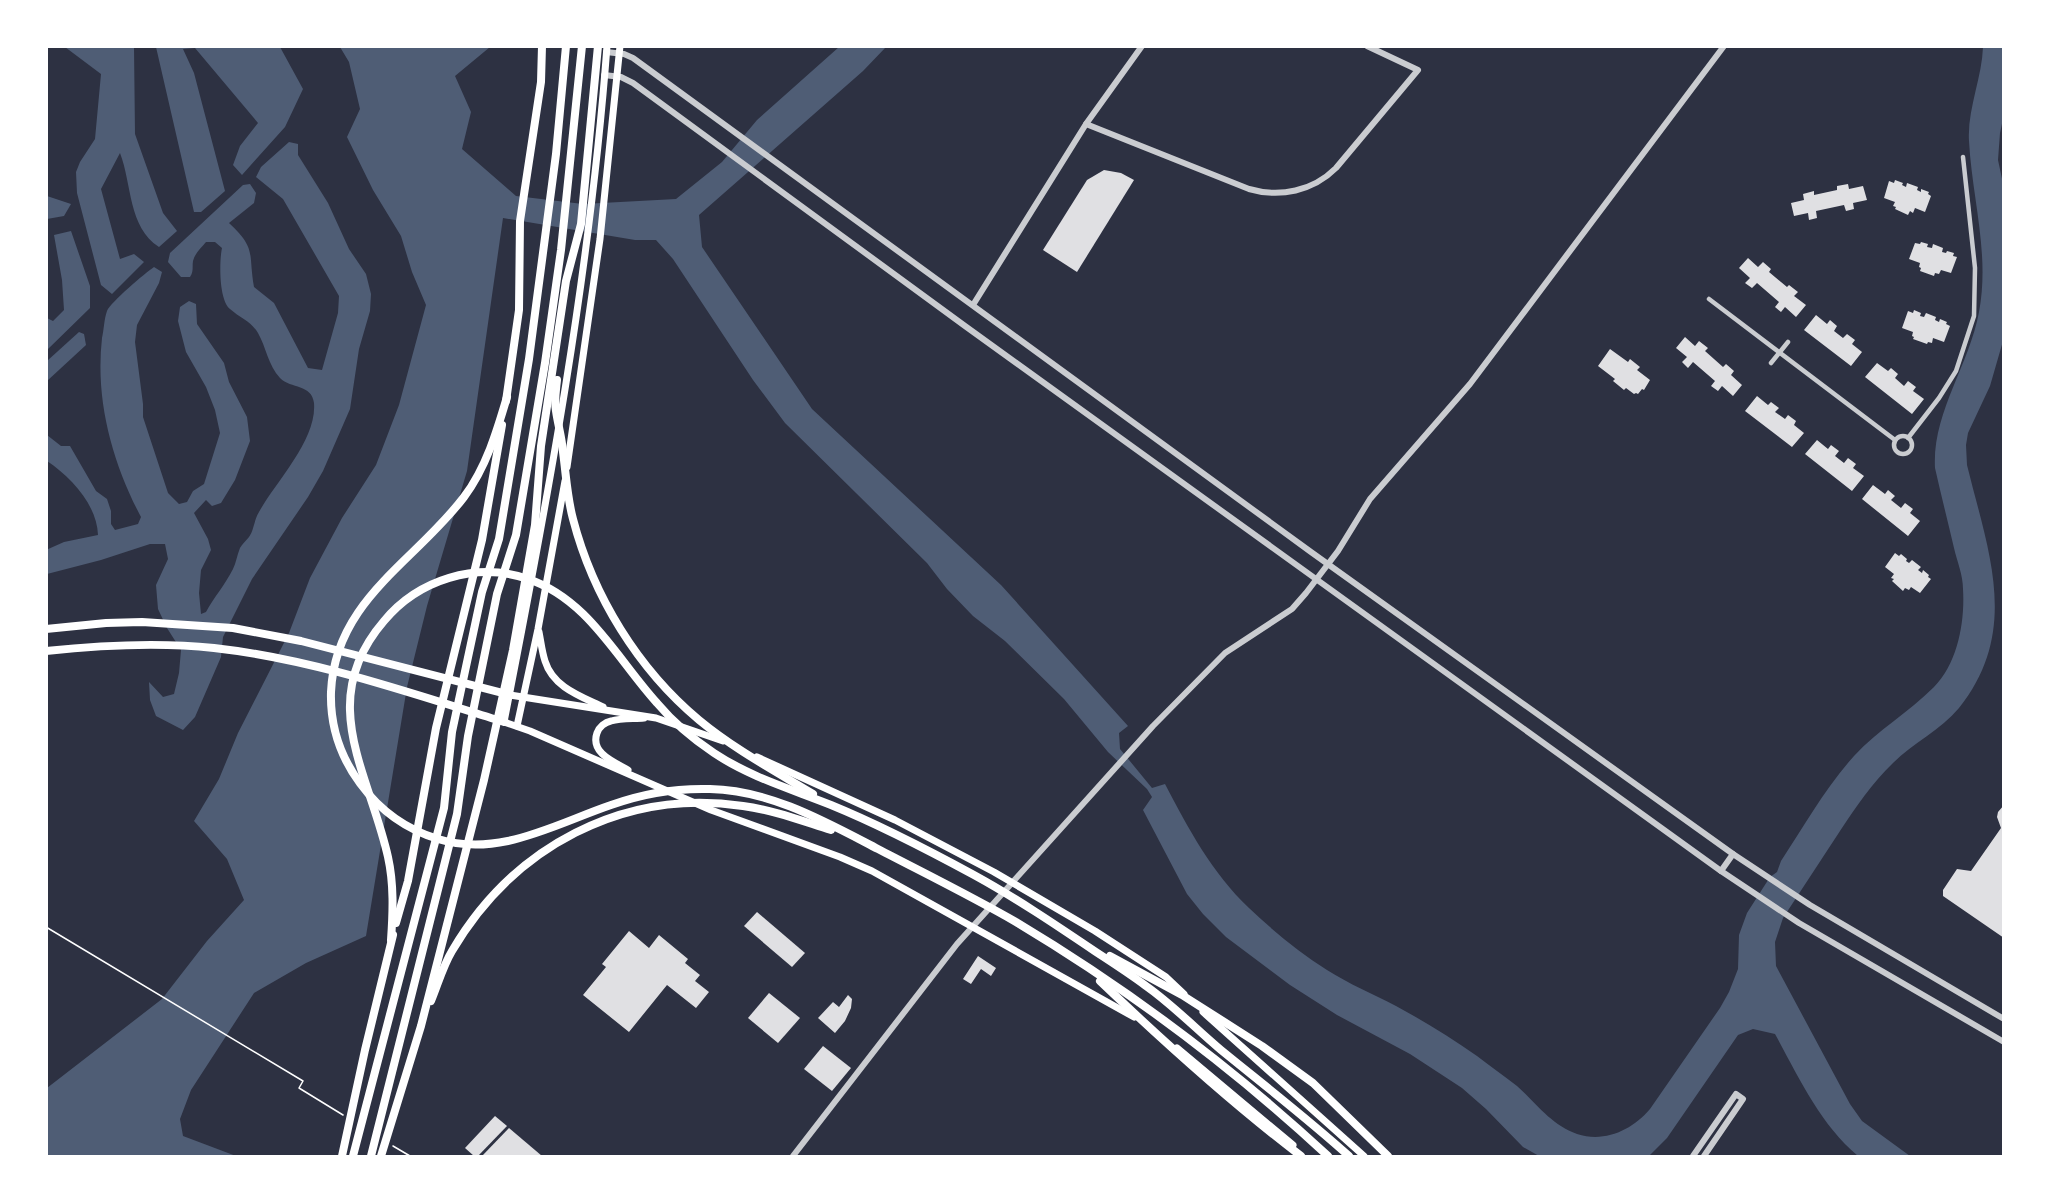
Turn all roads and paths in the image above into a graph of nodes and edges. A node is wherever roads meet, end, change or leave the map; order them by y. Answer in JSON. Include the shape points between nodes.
{"nodes":[{"id":1,"x":542,"y":46,"type":"edge"},
{"id":2,"x":566,"y":46,"type":"edge"},
{"id":3,"x":582,"y":46,"type":"edge"},
{"id":4,"x":598,"y":46,"type":"edge"},
{"id":5,"x":1142,"y":46,"type":"edge"},
{"id":6,"x":1367,"y":46,"type":"edge"},
{"id":7,"x":1724,"y":46,"type":"edge"},
{"id":8,"x":606,"y":49,"type":"edge"},
{"id":9,"x":619,"y":50,"type":"edge"},
{"id":10,"x":604,"y":75,"type":"junction"},
{"id":11,"x":617,"y":76,"type":"junction"},
{"id":12,"x":1086,"y":124,"type":"junction"},
{"id":13,"x":1963,"y":157,"type":"dead end"},
{"id":14,"x":1708,"y":299,"type":"dead end"},
{"id":15,"x":973,"y":305,"type":"junction"},
{"id":16,"x":558,"y":342,"type":"junction"},
{"id":17,"x":1788,"y":342,"type":"dead end"},
{"id":18,"x":1780,"y":353,"type":"junction"},
{"id":19,"x":1771,"y":363,"type":"dead end"},
{"id":20,"x":507,"y":397,"type":"junction"},
{"id":21,"x":1908,"y":438,"type":"junction"},
{"id":22,"x":1895,"y":440,"type":"junction"},
{"id":23,"x":1329,"y":564,"type":"junction"},
{"id":24,"x":1316,"y":580,"type":"junction"},
{"id":25,"x":46,"y":629,"type":"edge"},
{"id":26,"x":538,"y":629,"type":"junction"},
{"id":27,"x":46,"y":651,"type":"edge"},
{"id":28,"x":510,"y":695,"type":"junction"},
{"id":29,"x":523,"y":698,"type":"junction"},
{"id":30,"x":608,"y":710,"type":"junction"},
{"id":31,"x":656,"y":718,"type":"junction"},
{"id":32,"x":504,"y":722,"type":"junction"},
{"id":33,"x":518,"y":726,"type":"junction"},
{"id":34,"x":652,"y":784,"type":"junction"},
{"id":35,"x":834,"y":807,"type":"junction"},
{"id":36,"x":879,"y":849,"type":"junction"},
{"id":37,"x":1732,"y":854,"type":"junction"},
{"id":38,"x":1721,"y":871,"type":"junction"},
{"id":39,"x":1013,"y":883,"type":"junction"},
{"id":40,"x":973,"y":926,"type":"junction"},
{"id":41,"x":46,"y":927,"type":"edge"},
{"id":42,"x":392,"y":940,"type":"junction"},
{"id":43,"x":1090,"y":948,"type":"junction"},
{"id":44,"x":1084,"y":966,"type":"junction"},
{"id":45,"x":2004,"y":1018,"type":"edge"},
{"id":46,"x":421,"y":1026,"type":"junction"},
{"id":47,"x":2004,"y":1042,"type":"edge"},
{"id":48,"x":350,"y":1119,"type":"dead end"},
{"id":49,"x":390,"y":1144,"type":"dead end"},
{"id":50,"x":796,"y":1155,"type":"edge"},
{"id":51,"x":342,"y":1156,"type":"edge"},
{"id":52,"x":353,"y":1156,"type":"edge"},
{"id":53,"x":371,"y":1156,"type":"edge"},
{"id":54,"x":381,"y":1156,"type":"edge"},
{"id":55,"x":410,"y":1156,"type":"edge"},
{"id":56,"x":1303,"y":1156,"type":"edge"},
{"id":57,"x":1328,"y":1156,"type":"edge"},
{"id":58,"x":1349,"y":1156,"type":"edge"},
{"id":59,"x":1364,"y":1156,"type":"edge"},
{"id":60,"x":1388,"y":1156,"type":"edge"},
{"id":61,"x":1693,"y":1156,"type":"edge"},
{"id":62,"x":1704,"y":1156,"type":"edge"}],
"edges":[{"from":1,"to":20,"type":"highway","via":[[541,82],[520,221],[519,310]]},
{"from":2,"to":52,"type":"highway","via":[[535,313],[500,539],[482,592],[452,732],[444,808]]},
{"from":3,"to":53,"type":"highway","via":[[561,250],[516,535],[497,594],[468,736],[458,814]]},
{"from":4,"to":16,"type":"highway","via":[[581,224],[566,281]]},
{"from":5,"to":12,"type":"street"},
{"from":6,"to":12,"type":"street","via":[[1418,70],[1336,168],[1297,190],[1273,193],[1249,189]]},
{"from":7,"to":23,"type":"street","via":[[1474,379],[1370,499]]},
{"from":8,"to":9,"type":"street"},
{"from":8,"to":10,"type":"main road"},
{"from":9,"to":11,"type":"main road"},
{"from":9,"to":15,"type":"street"},
{"from":10,"to":11,"type":"street"},
{"from":10,"to":28,"type":"main road","via":[[592,199],[564,404]]},
{"from":11,"to":24,"type":"street","via":[[628,79]]},
{"from":11,"to":26,"type":"main road","via":[[600,239],[559,521]]},
{"from":12,"to":15,"type":"street"},
{"from":13,"to":21,"type":"street","via":[[1975,268],[1974,316],[1956,371]]},
{"from":14,"to":18,"type":"street"},
{"from":15,"to":23,"type":"street"},
{"from":16,"to":35,"type":"highway","via":[[555,409],[573,518],[590,568],[616,622],[648,668],[700,721]]},
{"from":16,"to":46,"type":"highway","via":[[541,446],[535,525],[511,661]]},
{"from":17,"to":18,"type":"street"},
{"from":18,"to":19,"type":"street"},
{"from":18,"to":22,"type":"street"},
{"from":20,"to":36,"type":"highway","via":[[474,482],[453,510],[372,593],[342,642],[331,691],[333,722],[358,782],[400,822],[421,833],[457,843],[509,841],[654,792],[710,789],[770,800]]},
{"from":20,"to":42,"type":"highway","via":[[482,540],[436,728],[408,881]]},
{"from":21,"to":22,"type":"street"},
{"from":21,"to":22,"type":"street","via":[[1910,450],[1905,453],[1895,448]]},
{"from":23,"to":24,"type":"street"},
{"from":23,"to":37,"type":"street"},
{"from":24,"to":38,"type":"street"},
{"from":24,"to":39,"type":"street","via":[[1292,609],[1225,652]]},
{"from":25,"to":28,"type":"main road","via":[[142,622],[222,626],[279,635]]},
{"from":26,"to":29,"type":"main road"},
{"from":26,"to":30,"type":"main road","via":[[545,661],[554,677],[568,690]]},
{"from":27,"to":32,"type":"main road","via":[[121,645],[213,648],[280,659]]},
{"from":28,"to":29,"type":"main road"},
{"from":28,"to":32,"type":"main road"},
{"from":29,"to":30,"type":"main road"},
{"from":29,"to":33,"type":"main road"},
{"from":30,"to":31,"type":"main road"},
{"from":31,"to":34,"type":"main road","via":[[609,721],[600,727],[596,739],[606,757]]},
{"from":31,"to":39,"type":"main road","via":[[716,738],[849,798]]},
{"from":32,"to":33,"type":"main road"},
{"from":33,"to":34,"type":"main road"},
{"from":34,"to":40,"type":"main road","via":[[853,862]]},
{"from":35,"to":42,"type":"highway","via":[[758,777],[699,742],[656,702],[587,618],[547,586],[508,574],[474,573],[441,580],[411,596],[387,617],[365,649],[352,685],[352,738],[389,860]]},
{"from":35,"to":43,"type":"highway","via":[[976,877]]},
{"from":36,"to":44,"type":"highway","via":[[1018,923]]},
{"from":36,"to":46,"type":"highway","via":[[800,820],[720,803],[669,805],[606,819],[536,856],[485,904],[451,953]]},
{"from":37,"to":38,"type":"street"},
{"from":37,"to":45,"type":"street","via":[[1810,905]]},
{"from":38,"to":47,"type":"street","via":[[1799,923]]},
{"from":39,"to":40,"type":"street"},
{"from":39,"to":59,"type":"main road","via":[[1166,977]]},
{"from":40,"to":50,"type":"street"},
{"from":40,"to":56,"type":"main road","via":[[1155,1031],[1271,1125]]},
{"from":41,"to":48,"type":"path","via":[[303,1081],[299,1088]]},
{"from":42,"to":51,"type":"highway"},
{"from":43,"to":58,"type":"highway","via":[[1147,986]]},
{"from":43,"to":60,"type":"highway","via":[[1182,995],[1262,1046],[1313,1083]]},
{"from":44,"to":56,"type":"highway","via":[[1160,1038]]},
{"from":44,"to":57,"type":"highway","via":[[1180,1032],[1280,1111]]},
{"from":46,"to":54,"type":"highway"},
{"from":49,"to":55,"type":"path"},
{"from":61,"to":62,"type":"street","via":[[1736,1094],[1743,1099]]}]}
